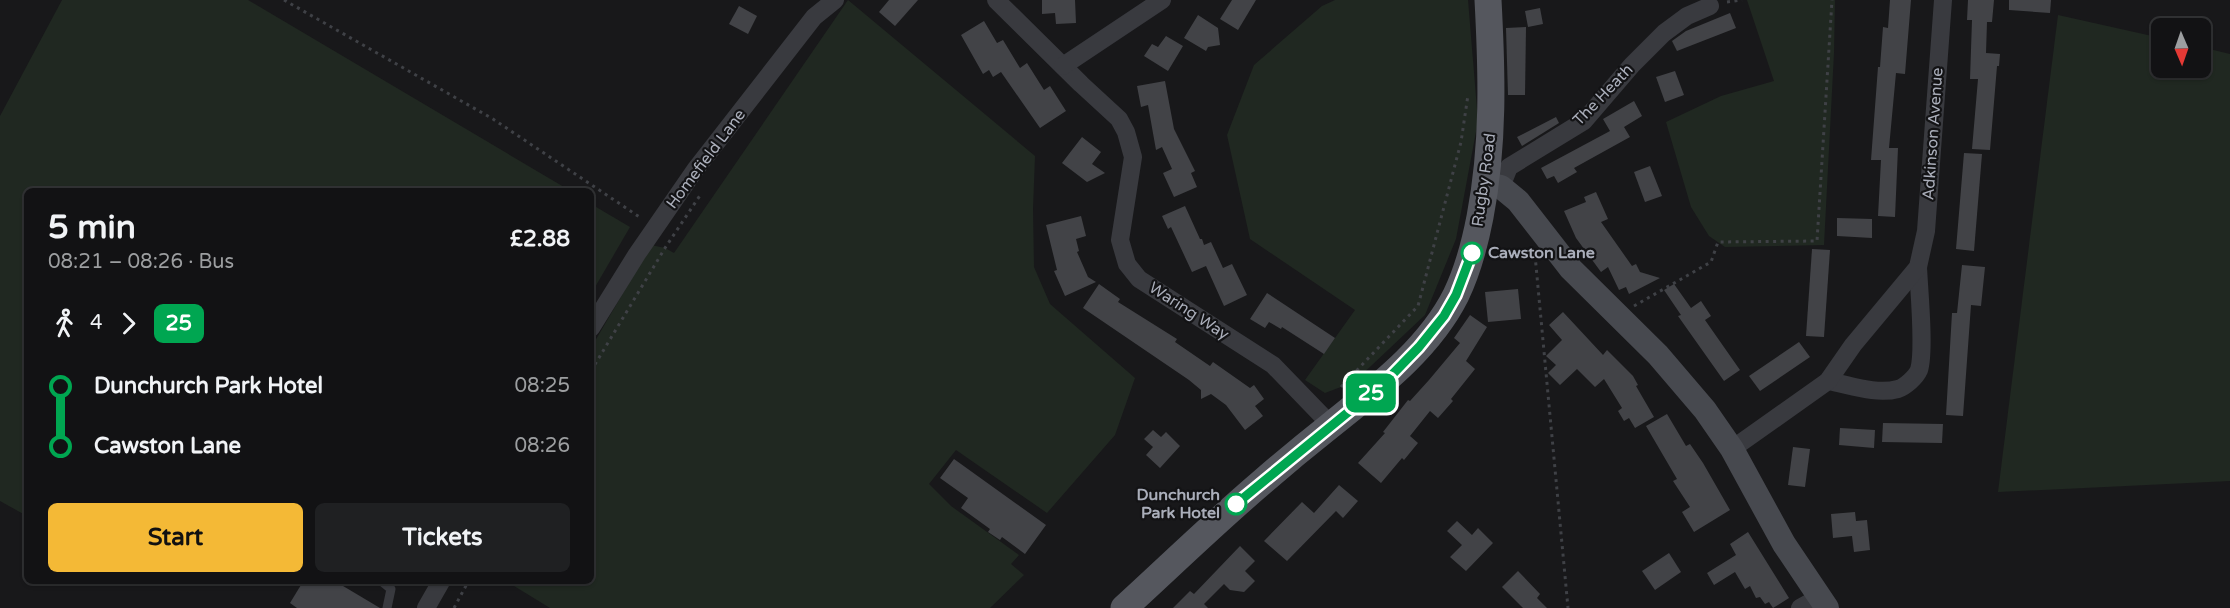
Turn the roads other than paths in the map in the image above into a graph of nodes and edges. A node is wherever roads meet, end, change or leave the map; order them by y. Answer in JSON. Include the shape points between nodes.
{"nodes":[{"id":1,"x":835,"y":0,"type":"edge"},
{"id":2,"x":996,"y":0,"type":"edge"},
{"id":3,"x":1162,"y":0,"type":"edge"},
{"id":4,"x":1488,"y":0,"type":"edge"},
{"id":5,"x":1943,"y":0,"type":"edge"},
{"id":6,"x":1710,"y":6,"type":"dead end"},
{"id":7,"x":1063,"y":66,"type":"junction"},
{"id":8,"x":1494,"y":185,"type":"junction"},
{"id":9,"x":1918,"y":267,"type":"junction"},
{"id":10,"x":594,"y":323,"type":"edge"},
{"id":11,"x":1828,"y":381,"type":"junction"},
{"id":12,"x":1331,"y":425,"type":"junction"},
{"id":13,"x":1732,"y":449,"type":"junction"},
{"id":14,"x":385,"y":584,"type":"edge"},
{"id":15,"x":440,"y":584,"type":"edge"},
{"id":16,"x":1816,"y":604,"type":"edge"},
{"id":17,"x":387,"y":608,"type":"edge"},
{"id":18,"x":426,"y":608,"type":"edge"},
{"id":19,"x":1124,"y":608,"type":"edge"}],
"edges":[{"from":1,"to":10,"type":"street","name":"Homefield Lane","via":[[814,16],[695,170]]},
{"from":2,"to":7,"type":"street","name":"Waring Way"},
{"from":3,"to":7,"type":"street"},
{"from":4,"to":8,"type":"main road","name":"Rugby Road"},
{"from":5,"to":9,"type":"street","name":"Adkinson Avenue","via":[[1926,231]]},
{"from":6,"to":8,"type":"street","name":"The Heath","via":[[1687,16],[1664,33],[1584,121],[1509,167]]},
{"from":7,"to":12,"type":"street","name":"Waring Way","via":[[1119,118],[1126,132],[1133,157],[1120,240],[1127,264],[1139,279],[1273,365]]},
{"from":8,"to":12,"type":"main road","name":"Rugby Road","via":[[1456,295],[1444,316],[1385,382]]},
{"from":8,"to":13,"type":"street","via":[[1518,201],[1571,269],[1658,356],[1705,410]]},
{"from":9,"to":11,"type":"street","name":"Adkinson Avenue"},
{"from":9,"to":11,"type":"street","name":"Adkinson Avenue","via":[[1918,371],[1899,388],[1875,390]]},
{"from":11,"to":13,"type":"street","name":"Adkinson Avenue"},
{"from":12,"to":19,"type":"main road","name":"Rugby Road","via":[[1196,539]]},
{"from":13,"to":16,"type":"street"},
{"from":14,"to":17,"type":"lane","via":[[391,589]]},
{"from":15,"to":18,"type":"street"}]}
